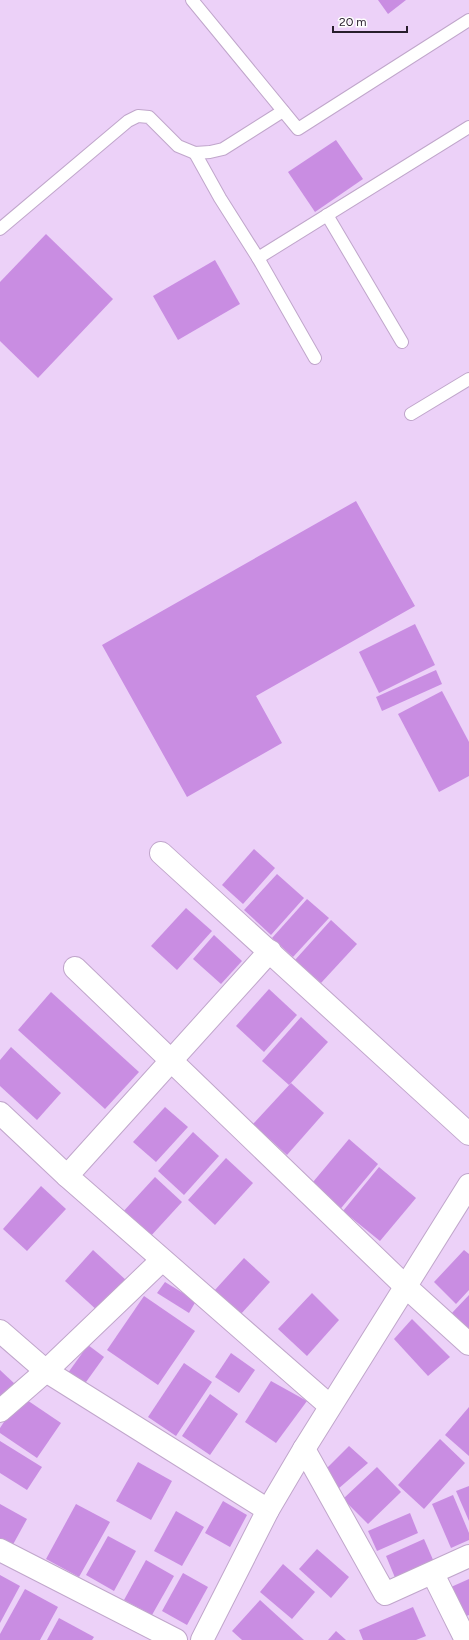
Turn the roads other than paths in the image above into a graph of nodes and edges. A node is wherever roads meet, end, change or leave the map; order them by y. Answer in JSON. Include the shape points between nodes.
{"nodes":[{"id":1,"x":192,"y":0,"type":"edge"},
{"id":2,"x":469,"y":20,"type":"edge"},
{"id":3,"x":283,"y":111,"type":"junction"},
{"id":4,"x":469,"y":127,"type":"edge"},
{"id":5,"x":195,"y":153,"type":"junction"},
{"id":6,"x":327,"y":215,"type":"junction"},
{"id":7,"x":0,"y":229,"type":"edge"},
{"id":8,"x":258,"y":258,"type":"junction"},
{"id":9,"x":402,"y":342,"type":"dead end"},
{"id":10,"x":314,"y":358,"type":"dead end"},
{"id":11,"x":469,"y":379,"type":"edge"},
{"id":12,"x":411,"y":414,"type":"dead end"},
{"id":13,"x":161,"y":853,"type":"dead end"},
{"id":14,"x":270,"y":952,"type":"junction"},
{"id":15,"x":75,"y":968,"type":"dead end"},
{"id":16,"x":172,"y":1060,"type":"junction"},
{"id":17,"x":0,"y":1113,"type":"edge"},
{"id":18,"x":469,"y":1134,"type":"edge"},
{"id":19,"x":67,"y":1176,"type":"junction"},
{"id":20,"x":469,"y":1185,"type":"edge"},
{"id":21,"x":162,"y":1260,"type":"junction"},
{"id":22,"x":405,"y":1286,"type":"junction"},
{"id":23,"x":0,"y":1331,"type":"edge"},
{"id":24,"x":469,"y":1344,"type":"edge"},
{"id":25,"x":46,"y":1372,"type":"junction"},
{"id":26,"x":330,"y":1406,"type":"junction"},
{"id":27,"x":0,"y":1411,"type":"edge"},
{"id":28,"x":304,"y":1449,"type":"junction"},
{"id":29,"x":268,"y":1510,"type":"junction"},
{"id":30,"x":0,"y":1550,"type":"edge"},
{"id":31,"x":469,"y":1556,"type":"edge"},
{"id":32,"x":432,"y":1574,"type":"junction"},
{"id":33,"x":176,"y":1640,"type":"edge"},
{"id":34,"x":202,"y":1640,"type":"edge"},
{"id":35,"x":466,"y":1640,"type":"edge"}],
"edges":[{"from":1,"to":3,"type":"lane"},
{"from":2,"to":3,"type":"lane","via":[[298,129]]},
{"from":3,"to":5,"type":"lane","via":[[223,149]]},
{"from":4,"to":6,"type":"lane"},
{"from":5,"to":7,"type":"lane","via":[[178,146],[149,117],[138,116],[128,121]]},
{"from":5,"to":8,"type":"lane"},
{"from":6,"to":8,"type":"lane"},
{"from":6,"to":9,"type":"lane"},
{"from":8,"to":10,"type":"lane"},
{"from":11,"to":12,"type":"lane"},
{"from":13,"to":14,"type":"street"},
{"from":14,"to":16,"type":"street"},
{"from":14,"to":18,"type":"street"},
{"from":15,"to":16,"type":"street"},
{"from":16,"to":19,"type":"street"},
{"from":16,"to":22,"type":"street"},
{"from":17,"to":19,"type":"street"},
{"from":19,"to":21,"type":"street"},
{"from":20,"to":22,"type":"street"},
{"from":21,"to":25,"type":"street"},
{"from":21,"to":26,"type":"street"},
{"from":22,"to":24,"type":"street"},
{"from":22,"to":26,"type":"street"},
{"from":23,"to":25,"type":"street"},
{"from":25,"to":27,"type":"street"},
{"from":25,"to":29,"type":"street"},
{"from":26,"to":28,"type":"street"},
{"from":28,"to":29,"type":"street"},
{"from":28,"to":32,"type":"street","via":[[385,1594]]},
{"from":29,"to":34,"type":"street"},
{"from":30,"to":33,"type":"street"},
{"from":31,"to":32,"type":"street"},
{"from":32,"to":35,"type":"street"}]}
